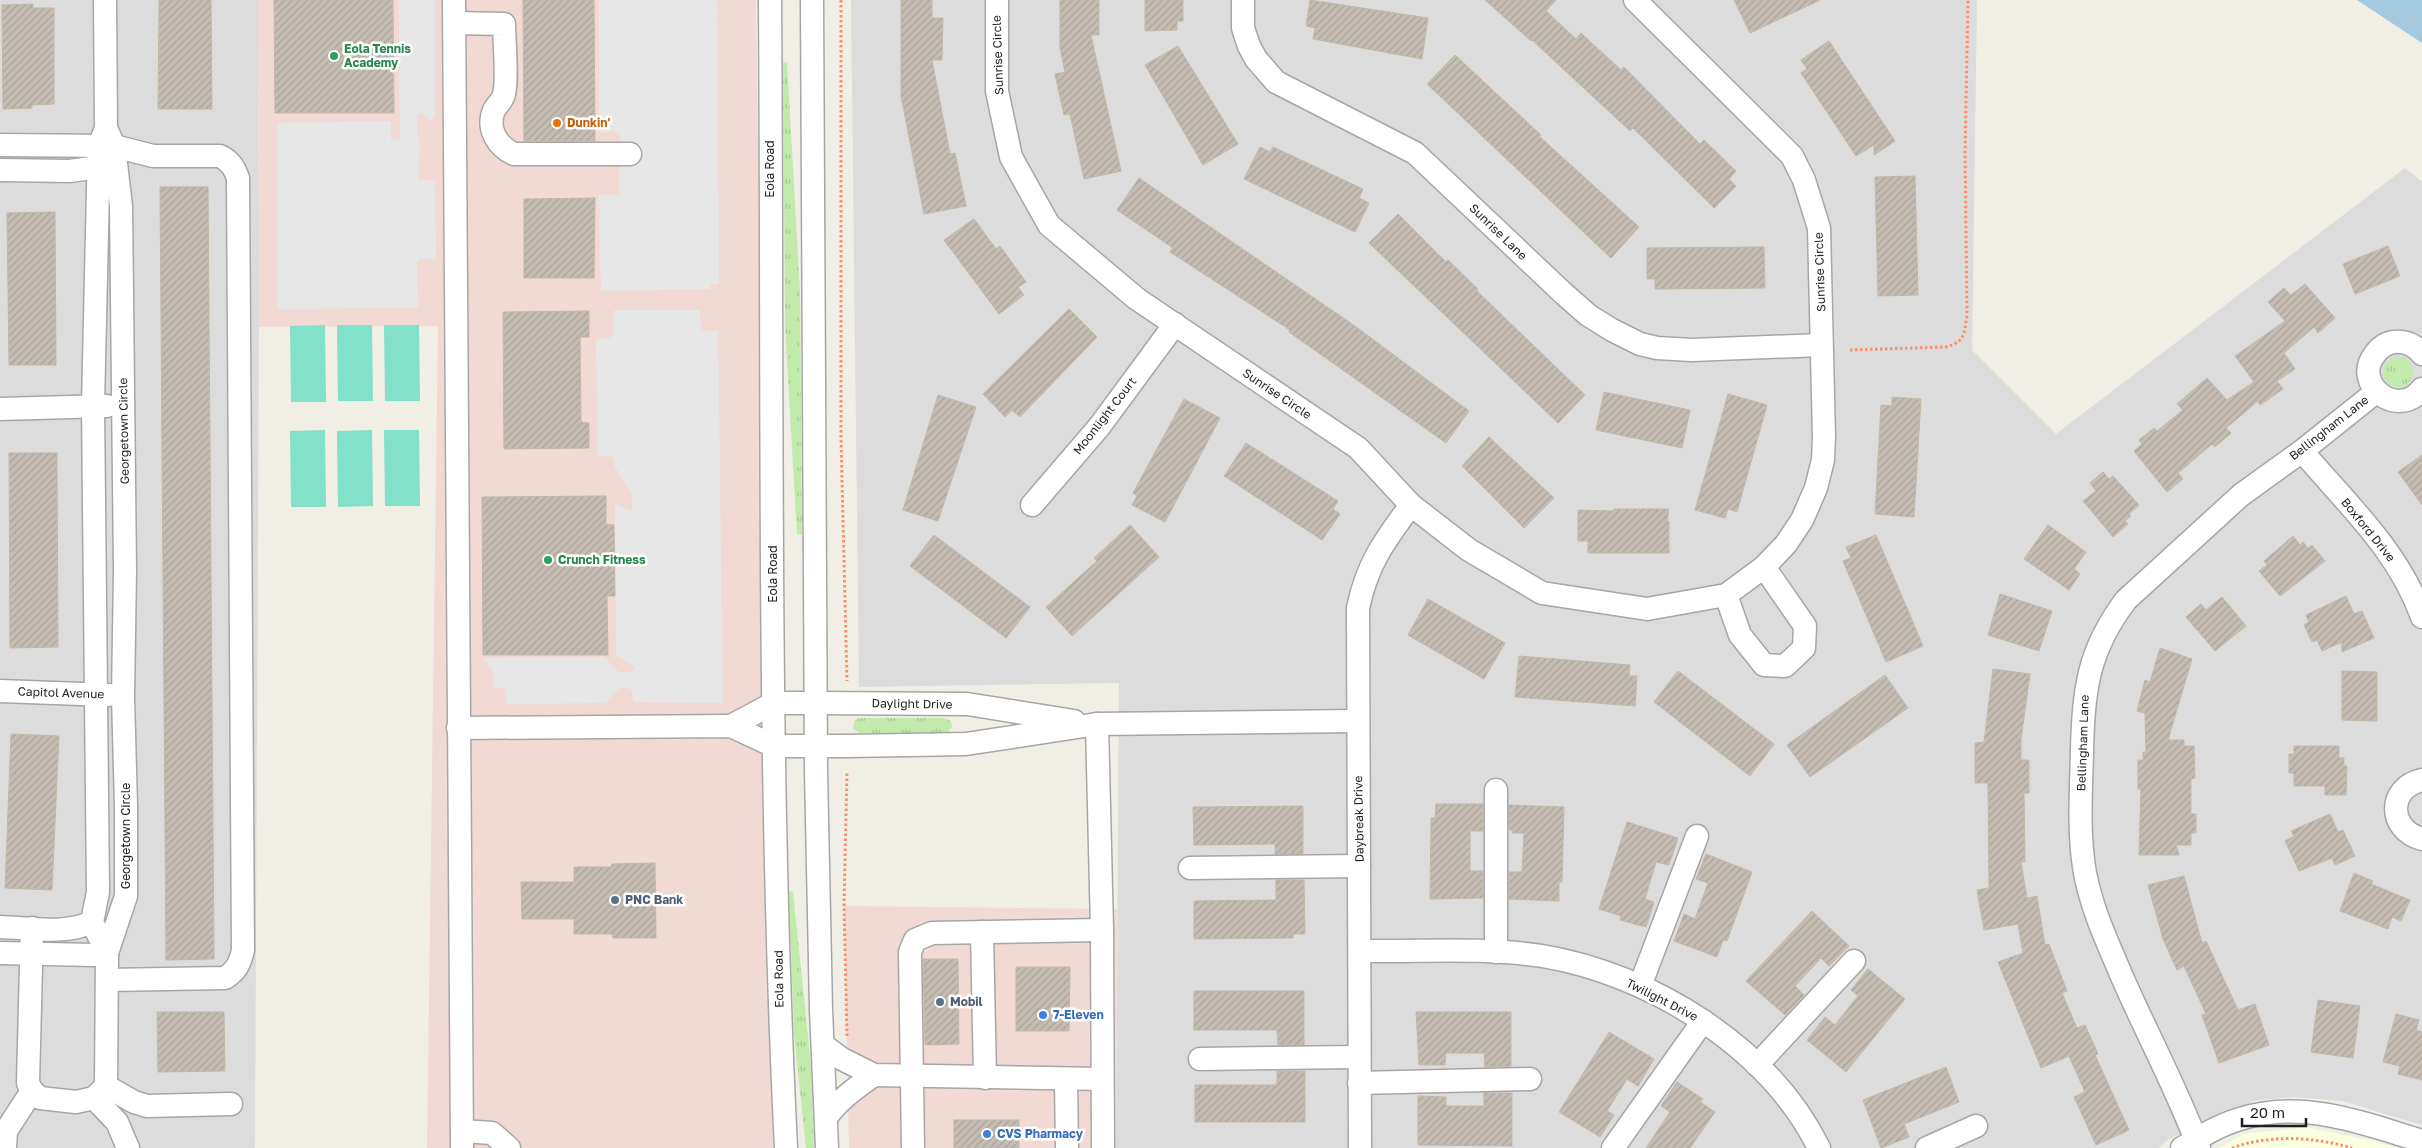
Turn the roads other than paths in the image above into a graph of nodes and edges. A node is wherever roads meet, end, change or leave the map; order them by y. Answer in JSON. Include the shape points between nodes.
{"nodes":[{"id":1,"x":105,"y":0,"type":"edge"},
{"id":2,"x":454,"y":0,"type":"edge"},
{"id":3,"x":770,"y":0,"type":"edge"},
{"id":4,"x":812,"y":0,"type":"edge"},
{"id":5,"x":997,"y":0,"type":"edge"},
{"id":6,"x":1243,"y":0,"type":"edge"},
{"id":7,"x":1644,"y":3,"type":"edge"},
{"id":8,"x":455,"y":23,"type":"junction"},
{"id":9,"x":0,"y":145,"type":"edge"},
{"id":10,"x":107,"y":151,"type":"junction"},
{"id":11,"x":630,"y":154,"type":"dead end"},
{"id":12,"x":0,"y":170,"type":"edge"},
{"id":13,"x":1175,"y":324,"type":"junction"},
{"id":14,"x":1821,"y":345,"type":"junction"},
{"id":15,"x":2422,"y":354,"type":"edge"},
{"id":16,"x":2422,"y":389,"type":"edge"},
{"id":17,"x":2376,"y":392,"type":"junction"},
{"id":18,"x":93,"y":405,"type":"junction"},
{"id":19,"x":123,"y":407,"type":"junction"},
{"id":20,"x":0,"y":409,"type":"edge"},
{"id":21,"x":2302,"y":451,"type":"junction"},
{"id":22,"x":1411,"y":505,"type":"junction"},
{"id":23,"x":1032,"y":506,"type":"dead end"},
{"id":24,"x":1764,"y":567,"type":"junction"},
{"id":25,"x":1726,"y":595,"type":"junction"},
{"id":26,"x":2422,"y":617,"type":"edge"},
{"id":27,"x":0,"y":691,"type":"edge"},
{"id":28,"x":95,"y":695,"type":"junction"},
{"id":29,"x":123,"y":696,"type":"junction"},
{"id":30,"x":774,"y":703,"type":"junction"},
{"id":31,"x":816,"y":703,"type":"junction"},
{"id":32,"x":1357,"y":721,"type":"junction"},
{"id":33,"x":1097,"y":724,"type":"junction"},
{"id":34,"x":731,"y":726,"type":"junction"},
{"id":35,"x":458,"y":728,"type":"junction"},
{"id":36,"x":774,"y":746,"type":"junction"},
{"id":37,"x":816,"y":746,"type":"junction"},
{"id":38,"x":2422,"y":780,"type":"edge"},
{"id":39,"x":1496,"y":790,"type":"dead end"},
{"id":40,"x":1697,"y":836,"type":"dead end"},
{"id":41,"x":2422,"y":839,"type":"edge"},
{"id":42,"x":1359,"y":866,"type":"junction"},
{"id":43,"x":1190,"y":868,"type":"dead end"},
{"id":44,"x":92,"y":922,"type":"junction"},
{"id":45,"x":0,"y":926,"type":"edge"},
{"id":46,"x":32,"y":928,"type":"junction"},
{"id":47,"x":1102,"y":930,"type":"junction"},
{"id":48,"x":982,"y":932,"type":"junction"},
{"id":49,"x":1360,"y":951,"type":"junction"},
{"id":50,"x":0,"y":952,"type":"edge"},
{"id":51,"x":1496,"y":952,"type":"junction"},
{"id":52,"x":107,"y":953,"type":"junction"},
{"id":53,"x":31,"y":954,"type":"junction"},
{"id":54,"x":1854,"y":961,"type":"dead end"},
{"id":55,"x":108,"y":980,"type":"junction"},
{"id":56,"x":1640,"y":986,"type":"junction"},
{"id":57,"x":1702,"y":1021,"type":"junction"},
{"id":58,"x":823,"y":1045,"type":"junction"},
{"id":59,"x":1358,"y":1057,"type":"junction"},
{"id":60,"x":1200,"y":1059,"type":"dead end"},
{"id":61,"x":1756,"y":1065,"type":"junction"},
{"id":62,"x":874,"y":1075,"type":"junction"},
{"id":63,"x":912,"y":1076,"type":"junction"},
{"id":64,"x":985,"y":1078,"type":"junction"},
{"id":65,"x":1102,"y":1079,"type":"junction"},
{"id":66,"x":1530,"y":1079,"type":"dead end"},
{"id":67,"x":1066,"y":1080,"type":"junction"},
{"id":68,"x":1359,"y":1083,"type":"junction"},
{"id":69,"x":32,"y":1091,"type":"junction"},
{"id":70,"x":100,"y":1092,"type":"junction"},
{"id":71,"x":230,"y":1104,"type":"dead end"},
{"id":72,"x":1066,"y":1116,"type":"junction"},
{"id":73,"x":826,"y":1118,"type":"junction"},
{"id":74,"x":1976,"y":1126,"type":"dead end"},
{"id":75,"x":462,"y":1140,"type":"edge"},
{"id":76,"x":2422,"y":1141,"type":"edge"},
{"id":77,"x":2192,"y":1145,"type":"edge"},
{"id":78,"x":5,"y":1148,"type":"edge"},
{"id":79,"x":128,"y":1148,"type":"edge"},
{"id":80,"x":509,"y":1148,"type":"edge"},
{"id":81,"x":786,"y":1148,"type":"edge"},
{"id":82,"x":827,"y":1148,"type":"edge"},
{"id":83,"x":913,"y":1148,"type":"edge"},
{"id":84,"x":1055,"y":1148,"type":"edge"},
{"id":85,"x":1067,"y":1148,"type":"edge"},
{"id":86,"x":1103,"y":1148,"type":"edge"},
{"id":87,"x":1360,"y":1148,"type":"edge"},
{"id":88,"x":1613,"y":1148,"type":"edge"},
{"id":89,"x":1819,"y":1148,"type":"edge"},
{"id":90,"x":1927,"y":1148,"type":"edge"},
{"id":91,"x":2420,"y":1148,"type":"edge"}],
"edges":[{"from":1,"to":10,"type":"street","name":"Georgetown Circle"},
{"from":2,"to":8,"type":"street"},
{"from":3,"to":30,"type":"street","name":"Eola Road"},
{"from":4,"to":31,"type":"street"},
{"from":5,"to":13,"type":"street","name":"Sunrise Circle","via":[[997,91],[1010,157],[1049,225],[1137,299]]},
{"from":6,"to":14,"type":"street","name":"Sunrise Lane","via":[[1243,28],[1249,46],[1276,82],[1415,152],[1563,293],[1612,330],[1640,344],[1674,350]]},
{"from":7,"to":14,"type":"street","name":"Sunrise Circle","via":[[1792,156],[1804,180],[1819,228]]},
{"from":8,"to":11,"type":"street","via":[[504,24],[504,94],[493,112],[496,140],[504,150],[514,154]]},
{"from":8,"to":35,"type":"street"},
{"from":9,"to":10,"type":"street"},
{"from":10,"to":12,"type":"street","via":[[70,171]]},
{"from":10,"to":18,"type":"street","name":"Georgetown Circle"},
{"from":10,"to":19,"type":"street","name":"Georgetown Circle","via":[[122,206]]},
{"from":10,"to":55,"type":"street","via":[[153,156],[220,156],[228,160],[238,178],[242,950],[235,972],[226,978]]},
{"from":13,"to":22,"type":"street","name":"Sunrise Circle","via":[[1358,448]]},
{"from":13,"to":23,"type":"street","name":"Moonlight Court","via":[[1099,427]]},
{"from":14,"to":24,"type":"street","name":"Sunrise Circle","via":[[1824,437],[1823,460],[1816,488],[1802,520],[1786,544]]},
{"from":15,"to":17,"type":"street","name":"Bellingham Lane","via":[[2411,345],[2400,342],[2388,343],[2378,349],[2368,370]]},
{"from":16,"to":17,"type":"street","name":"Bellingham Lane","via":[[2408,400],[2396,402]]},
{"from":17,"to":21,"type":"street","name":"Bellingham Lane"},
{"from":18,"to":19,"type":"street"},
{"from":18,"to":20,"type":"street"},
{"from":18,"to":28,"type":"street","name":"Georgetown Circle"},
{"from":19,"to":29,"type":"street","name":"Georgetown Circle"},
{"from":21,"to":26,"type":"street","name":"Boxford Drive","via":[[2357,513],[2396,564]]},
{"from":21,"to":77,"type":"street","name":"Bellingham Lane","via":[[2241,495],[2126,600],[2101,640],[2085,691],[2082,843],[2092,901]]},
{"from":22,"to":25,"type":"street","name":"Sunrise Circle","via":[[1469,550],[1542,593],[1647,609]]},
{"from":22,"to":32,"type":"street","name":"Daybreak Drive","via":[[1380,546],[1363,584],[1358,608]]},
{"from":24,"to":25,"type":"street","name":"Sunrise Circle"},
{"from":24,"to":25,"type":"street","via":[[1804,626],[1804,648],[1785,666],[1764,665],[1740,635]]},
{"from":27,"to":28,"type":"street","name":"Capitol Avenue"},
{"from":28,"to":29,"type":"street","name":"Capitol Avenue"},
{"from":28,"to":44,"type":"street","name":"Georgetown Circle","via":[[98,892]]},
{"from":29,"to":52,"type":"street","name":"Georgetown Circle","via":[[126,896]]},
{"from":30,"to":31,"type":"street","name":"Daylight Drive"},
{"from":30,"to":34,"type":"street","name":"Daylight Drive"},
{"from":30,"to":36,"type":"street","name":"Eola Road"},
{"from":31,"to":33,"type":"street","name":"Daylight Drive","via":[[967,704]]},
{"from":31,"to":37,"type":"street"},
{"from":32,"to":33,"type":"street","name":"Daylight Drive"},
{"from":32,"to":42,"type":"street","name":"Daybreak Drive"},
{"from":33,"to":37,"type":"street","name":"Daylight Drive","via":[[966,744]]},
{"from":33,"to":47,"type":"street"},
{"from":34,"to":35,"type":"street","name":"Daylight Drive"},
{"from":34,"to":36,"type":"street","name":"Daylight Drive"},
{"from":35,"to":75,"type":"street"},
{"from":36,"to":37,"type":"street","name":"Daylight Drive"},
{"from":36,"to":81,"type":"street","name":"Eola Road"},
{"from":37,"to":58,"type":"street"},
{"from":38,"to":41,"type":"street","via":[[2404,790],[2396,809],[2403,830]]},
{"from":39,"to":51,"type":"street"},
{"from":40,"to":56,"type":"street"},
{"from":42,"to":43,"type":"street"},
{"from":42,"to":49,"type":"street","name":"Daybreak Drive"},
{"from":44,"to":46,"type":"street","via":[[68,929]]},
{"from":44,"to":52,"type":"street"},
{"from":45,"to":46,"type":"street"},
{"from":46,"to":53,"type":"street"},
{"from":47,"to":48,"type":"street"},
{"from":47,"to":65,"type":"street"},
{"from":48,"to":63,"type":"street","via":[[932,933],[915,940],[910,952]]},
{"from":48,"to":64,"type":"street"},
{"from":49,"to":51,"type":"street","name":"Twilight Drive"},
{"from":49,"to":59,"type":"street","name":"Daybreak Drive"},
{"from":50,"to":53,"type":"street"},
{"from":51,"to":56,"type":"street","name":"Twilight Drive","via":[[1542,956],[1580,965]]},
{"from":52,"to":53,"type":"street"},
{"from":52,"to":55,"type":"street"},
{"from":53,"to":69,"type":"street","via":[[28,1083]]},
{"from":54,"to":61,"type":"street"},
{"from":55,"to":70,"type":"street"},
{"from":56,"to":57,"type":"street","name":"Twilight Drive"},
{"from":57,"to":61,"type":"street","name":"Twilight Drive","via":[[1733,1043]]},
{"from":57,"to":88,"type":"street"},
{"from":58,"to":62,"type":"street"},
{"from":58,"to":73,"type":"street"},
{"from":59,"to":60,"type":"street"},
{"from":59,"to":68,"type":"street","name":"Daybreak Drive"},
{"from":61,"to":89,"type":"street","name":"Twilight Drive","via":[[1807,1123]]},
{"from":62,"to":63,"type":"street"},
{"from":62,"to":73,"type":"street","via":[[844,1097]]},
{"from":63,"to":64,"type":"street"},
{"from":63,"to":83,"type":"street"},
{"from":64,"to":67,"type":"street"},
{"from":65,"to":67,"type":"street"},
{"from":65,"to":86,"type":"street"},
{"from":66,"to":68,"type":"street"},
{"from":67,"to":72,"type":"street"},
{"from":68,"to":87,"type":"street","name":"Daybreak Drive"},
{"from":69,"to":70,"type":"street","via":[[40,1098],[76,1102]]},
{"from":69,"to":78,"type":"street","via":[[6,1131]]},
{"from":70,"to":71,"type":"street","via":[[147,1106]]},
{"from":70,"to":79,"type":"street"},
{"from":72,"to":84,"type":"street"},
{"from":72,"to":85,"type":"street"},
{"from":73,"to":82,"type":"street"},
{"from":74,"to":90,"type":"street"},
{"from":75,"to":80,"type":"street","via":[[492,1132]]},
{"from":76,"to":77,"type":"street","via":[[2339,1116],[2305,1110],[2240,1118]]},
{"from":76,"to":91,"type":"street"}]}
